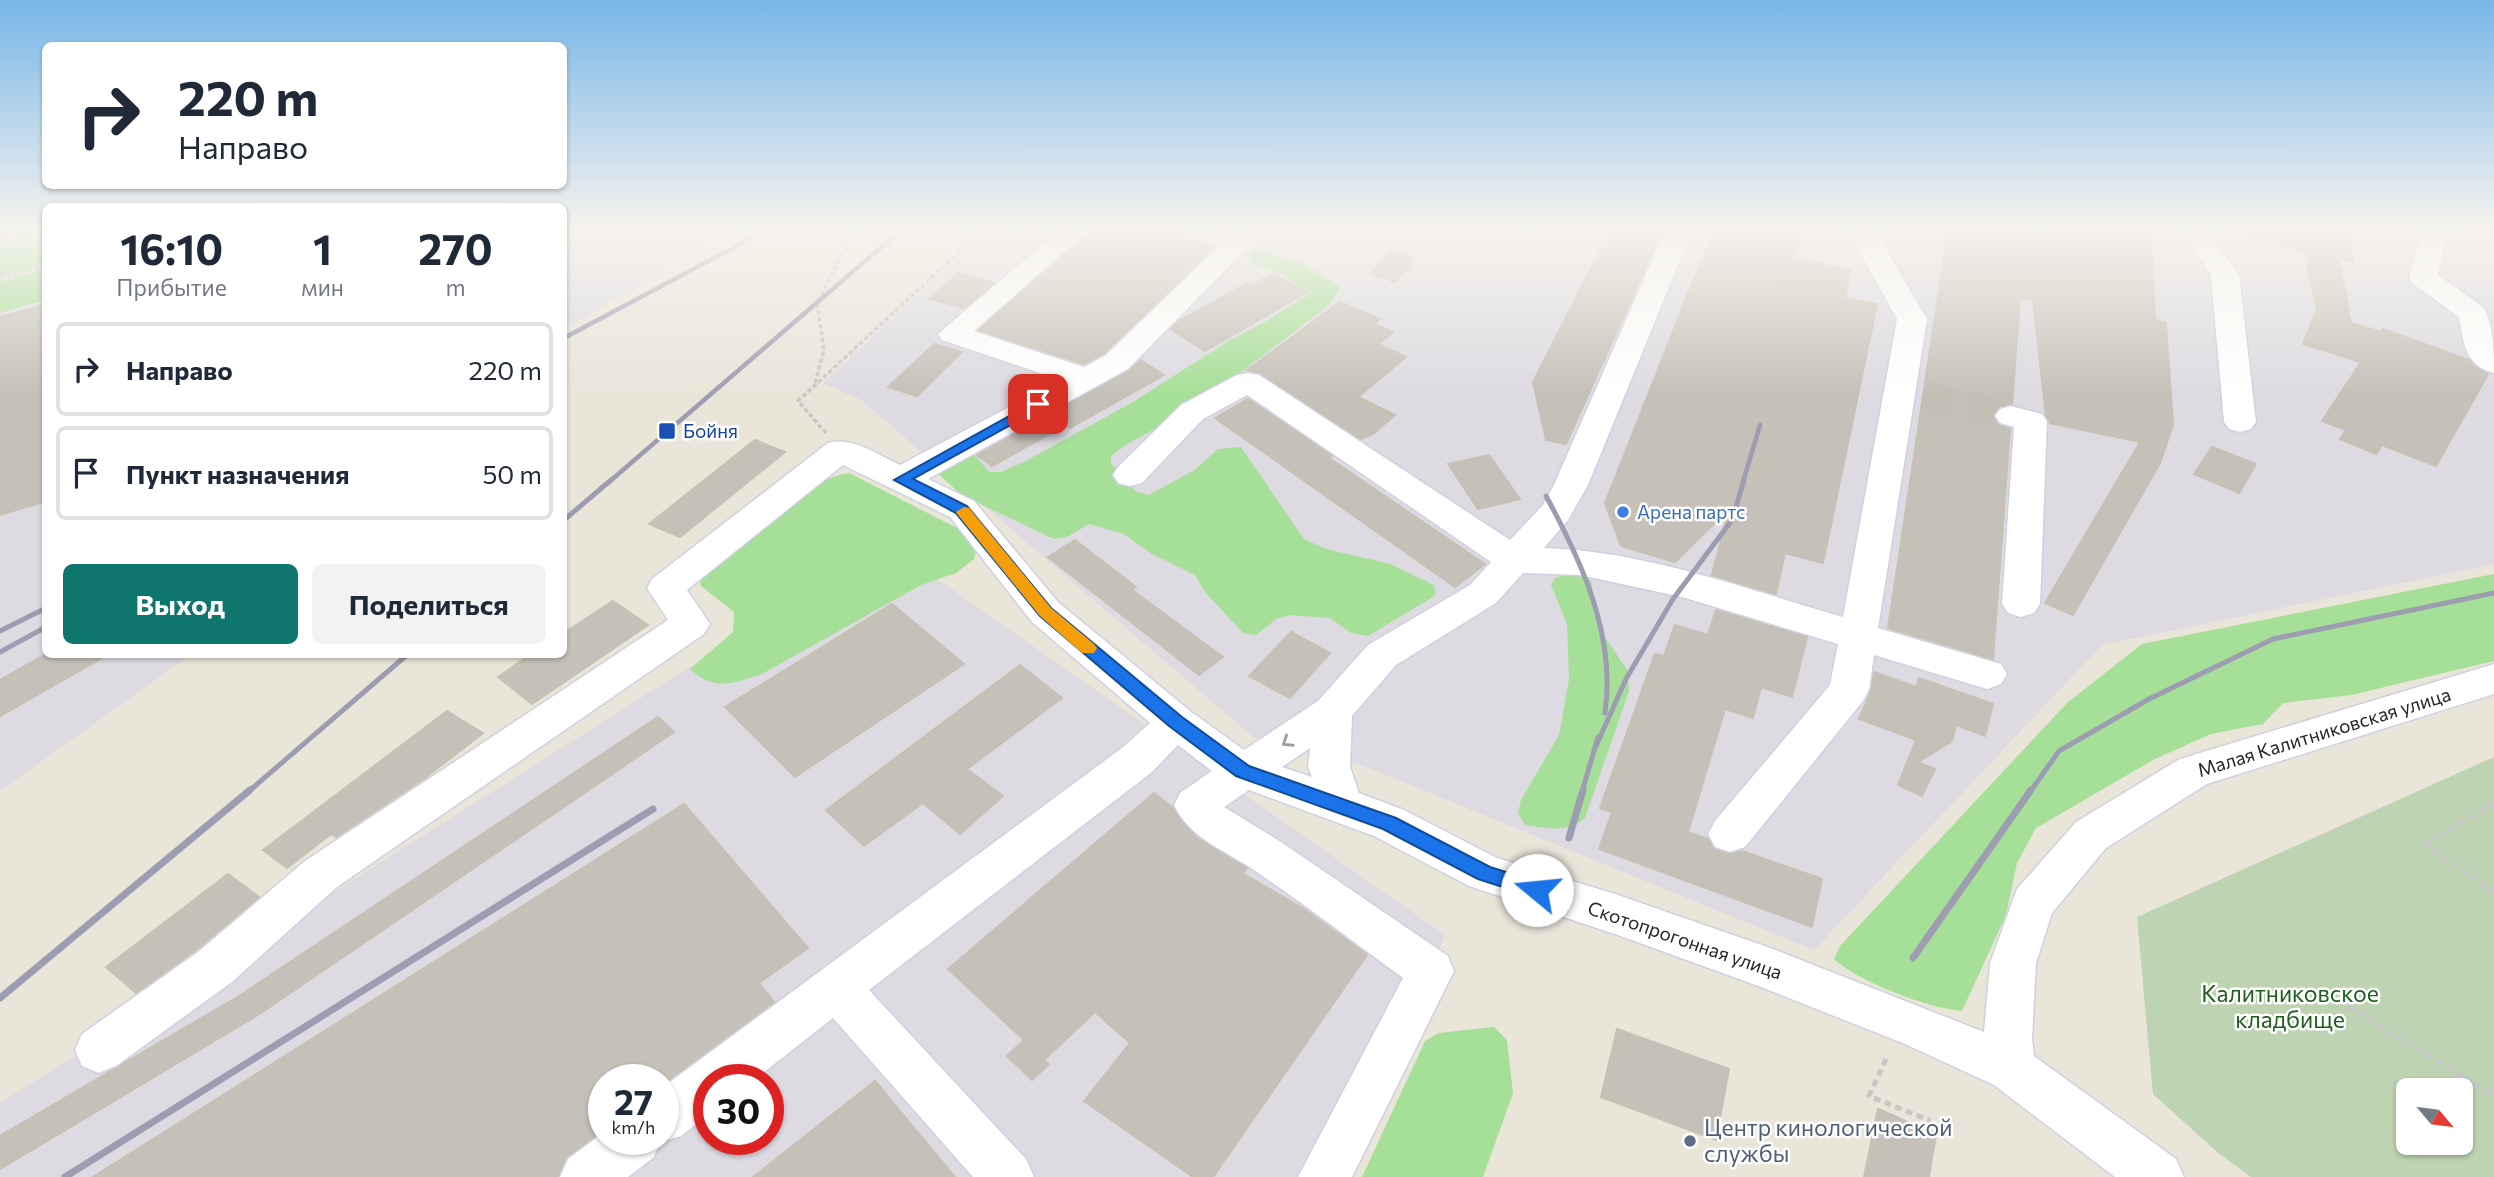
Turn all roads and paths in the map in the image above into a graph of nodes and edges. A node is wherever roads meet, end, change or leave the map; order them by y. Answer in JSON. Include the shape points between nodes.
{"nodes":[{"id":1,"x":825,"y":286,"type":"edge"},
{"id":2,"x":922,"y":286,"type":"edge"},
{"id":3,"x":1009,"y":286,"type":"edge"},
{"id":4,"x":1194,"y":286,"type":"edge"},
{"id":5,"x":1656,"y":286,"type":"edge"},
{"id":6,"x":1893,"y":286,"type":"edge"},
{"id":7,"x":2226,"y":286,"type":"edge"},
{"id":8,"x":2434,"y":286,"type":"edge"},
{"id":9,"x":2494,"y":364,"type":"edge"},
{"id":10,"x":1086,"y":378,"type":"junction"},
{"id":11,"x":814,"y":386,"type":"junction"},
{"id":12,"x":2011,"y":416,"type":"tunnel mouth"},
{"id":13,"x":2240,"y":422,"type":"dead end"},
{"id":14,"x":840,"y":450,"type":"junction"},
{"id":15,"x":1130,"y":475,"type":"dead end"},
{"id":16,"x":901,"y":480,"type":"junction"},
{"id":17,"x":1514,"y":560,"type":"junction"},
{"id":18,"x":2021,"y":604,"type":"dead end"},
{"id":19,"x":1857,"y":636,"type":"junction"},
{"id":20,"x":1987,"y":674,"type":"dead end"},
{"id":21,"x":2494,"y":680,"type":"edge"},
{"id":22,"x":1332,"y":712,"type":"junction"},
{"id":23,"x":1176,"y":722,"type":"junction"},
{"id":24,"x":1242,"y":771,"type":"junction"},
{"id":25,"x":2494,"y":803,"type":"edge"},
{"id":26,"x":1342,"y":804,"type":"junction"},
{"id":27,"x":1730,"y":834,"type":"dead end"},
{"id":28,"x":2494,"y":892,"type":"edge"},
{"id":29,"x":836,"y":988,"type":"junction"},
{"id":30,"x":2348,"y":1006,"type":"dead end"},
{"id":31,"x":99,"y":1050,"type":"dead end"},
{"id":32,"x":1886,"y":1059,"type":"dead end"},
{"id":33,"x":736,"y":1064,"type":"edge"},
{"id":34,"x":2011,"y":1068,"type":"junction"},
{"id":35,"x":2494,"y":1096,"type":"edge"},
{"id":36,"x":1931,"y":1121,"type":"dead end"},
{"id":37,"x":615,"y":1155,"type":"edge"},
{"id":38,"x":586,"y":1177,"type":"edge"},
{"id":39,"x":1008,"y":1177,"type":"edge"},
{"id":40,"x":1324,"y":1177,"type":"edge"},
{"id":41,"x":2158,"y":1177,"type":"edge"}],
"edges":[{"from":1,"to":11,"type":"path","via":[[817,302],[824,350]]},
{"from":2,"to":11,"type":"path"},
{"from":3,"to":10,"type":"street","via":[[953,334]]},
{"from":4,"to":10,"type":"street","via":[[1117,362]]},
{"from":5,"to":17,"type":"street","via":[[1571,485],[1556,512]]},
{"from":6,"to":19,"type":"street","via":[[1912,319],[1911,393]]},
{"from":7,"to":13,"type":"lane"},
{"from":8,"to":9,"type":"street","via":[[2473,313],[2479,350]]},
{"from":10,"to":16,"type":"street"},
{"from":11,"to":14,"type":"path","via":[[798,401]]},
{"from":12,"to":18,"type":"street","via":[[2031,421]]},
{"from":14,"to":16,"type":"street","name":"Скотопрогонная улица"},
{"from":14,"to":31,"type":"street","via":[[665,588],[691,624],[321,874],[215,967]]},
{"from":15,"to":17,"type":"street","via":[[1192,412],[1248,382]]},
{"from":16,"to":23,"type":"street","name":"Скотопрогонная улица","via":[[962,509],[1045,612]]},
{"from":17,"to":19,"type":"street","via":[[1580,562],[1683,584]]},
{"from":17,"to":22,"type":"street","via":[[1483,594],[1382,655]]},
{"from":19,"to":20,"type":"street"},
{"from":19,"to":27,"type":"street","via":[[1849,690]]},
{"from":21,"to":34,"type":"street","name":"Малая Калитниковская улица","via":[[2193,772],[2091,835],[2033,903],[2013,963],[2008,1039]]},
{"from":22,"to":24,"type":"street","one_way":true},
{"from":22,"to":26,"type":"street","via":[[1329,767]]},
{"from":23,"to":24,"type":"street","name":"Скотопрогонная улица"},
{"from":23,"to":29,"type":"street","via":[[1137,760]]},
{"from":24,"to":26,"type":"street","name":"Скотопрогонная улица"},
{"from":24,"to":40,"type":"street","via":[[1195,805],[1213,824],[1431,971]]},
{"from":25,"to":28,"type":"path","via":[[2424,844]]},
{"from":26,"to":34,"type":"street","name":"Скотопрогонная улица","via":[[1485,873],[1773,970]]},
{"from":29,"to":33,"type":"street"},
{"from":29,"to":39,"type":"street"},
{"from":30,"to":35,"type":"path"},
{"from":32,"to":36,"type":"path","via":[[1869,1096]]},
{"from":34,"to":41,"type":"street","name":"Скотопрогонная улица"},
{"from":37,"to":38,"type":"street"}]}
